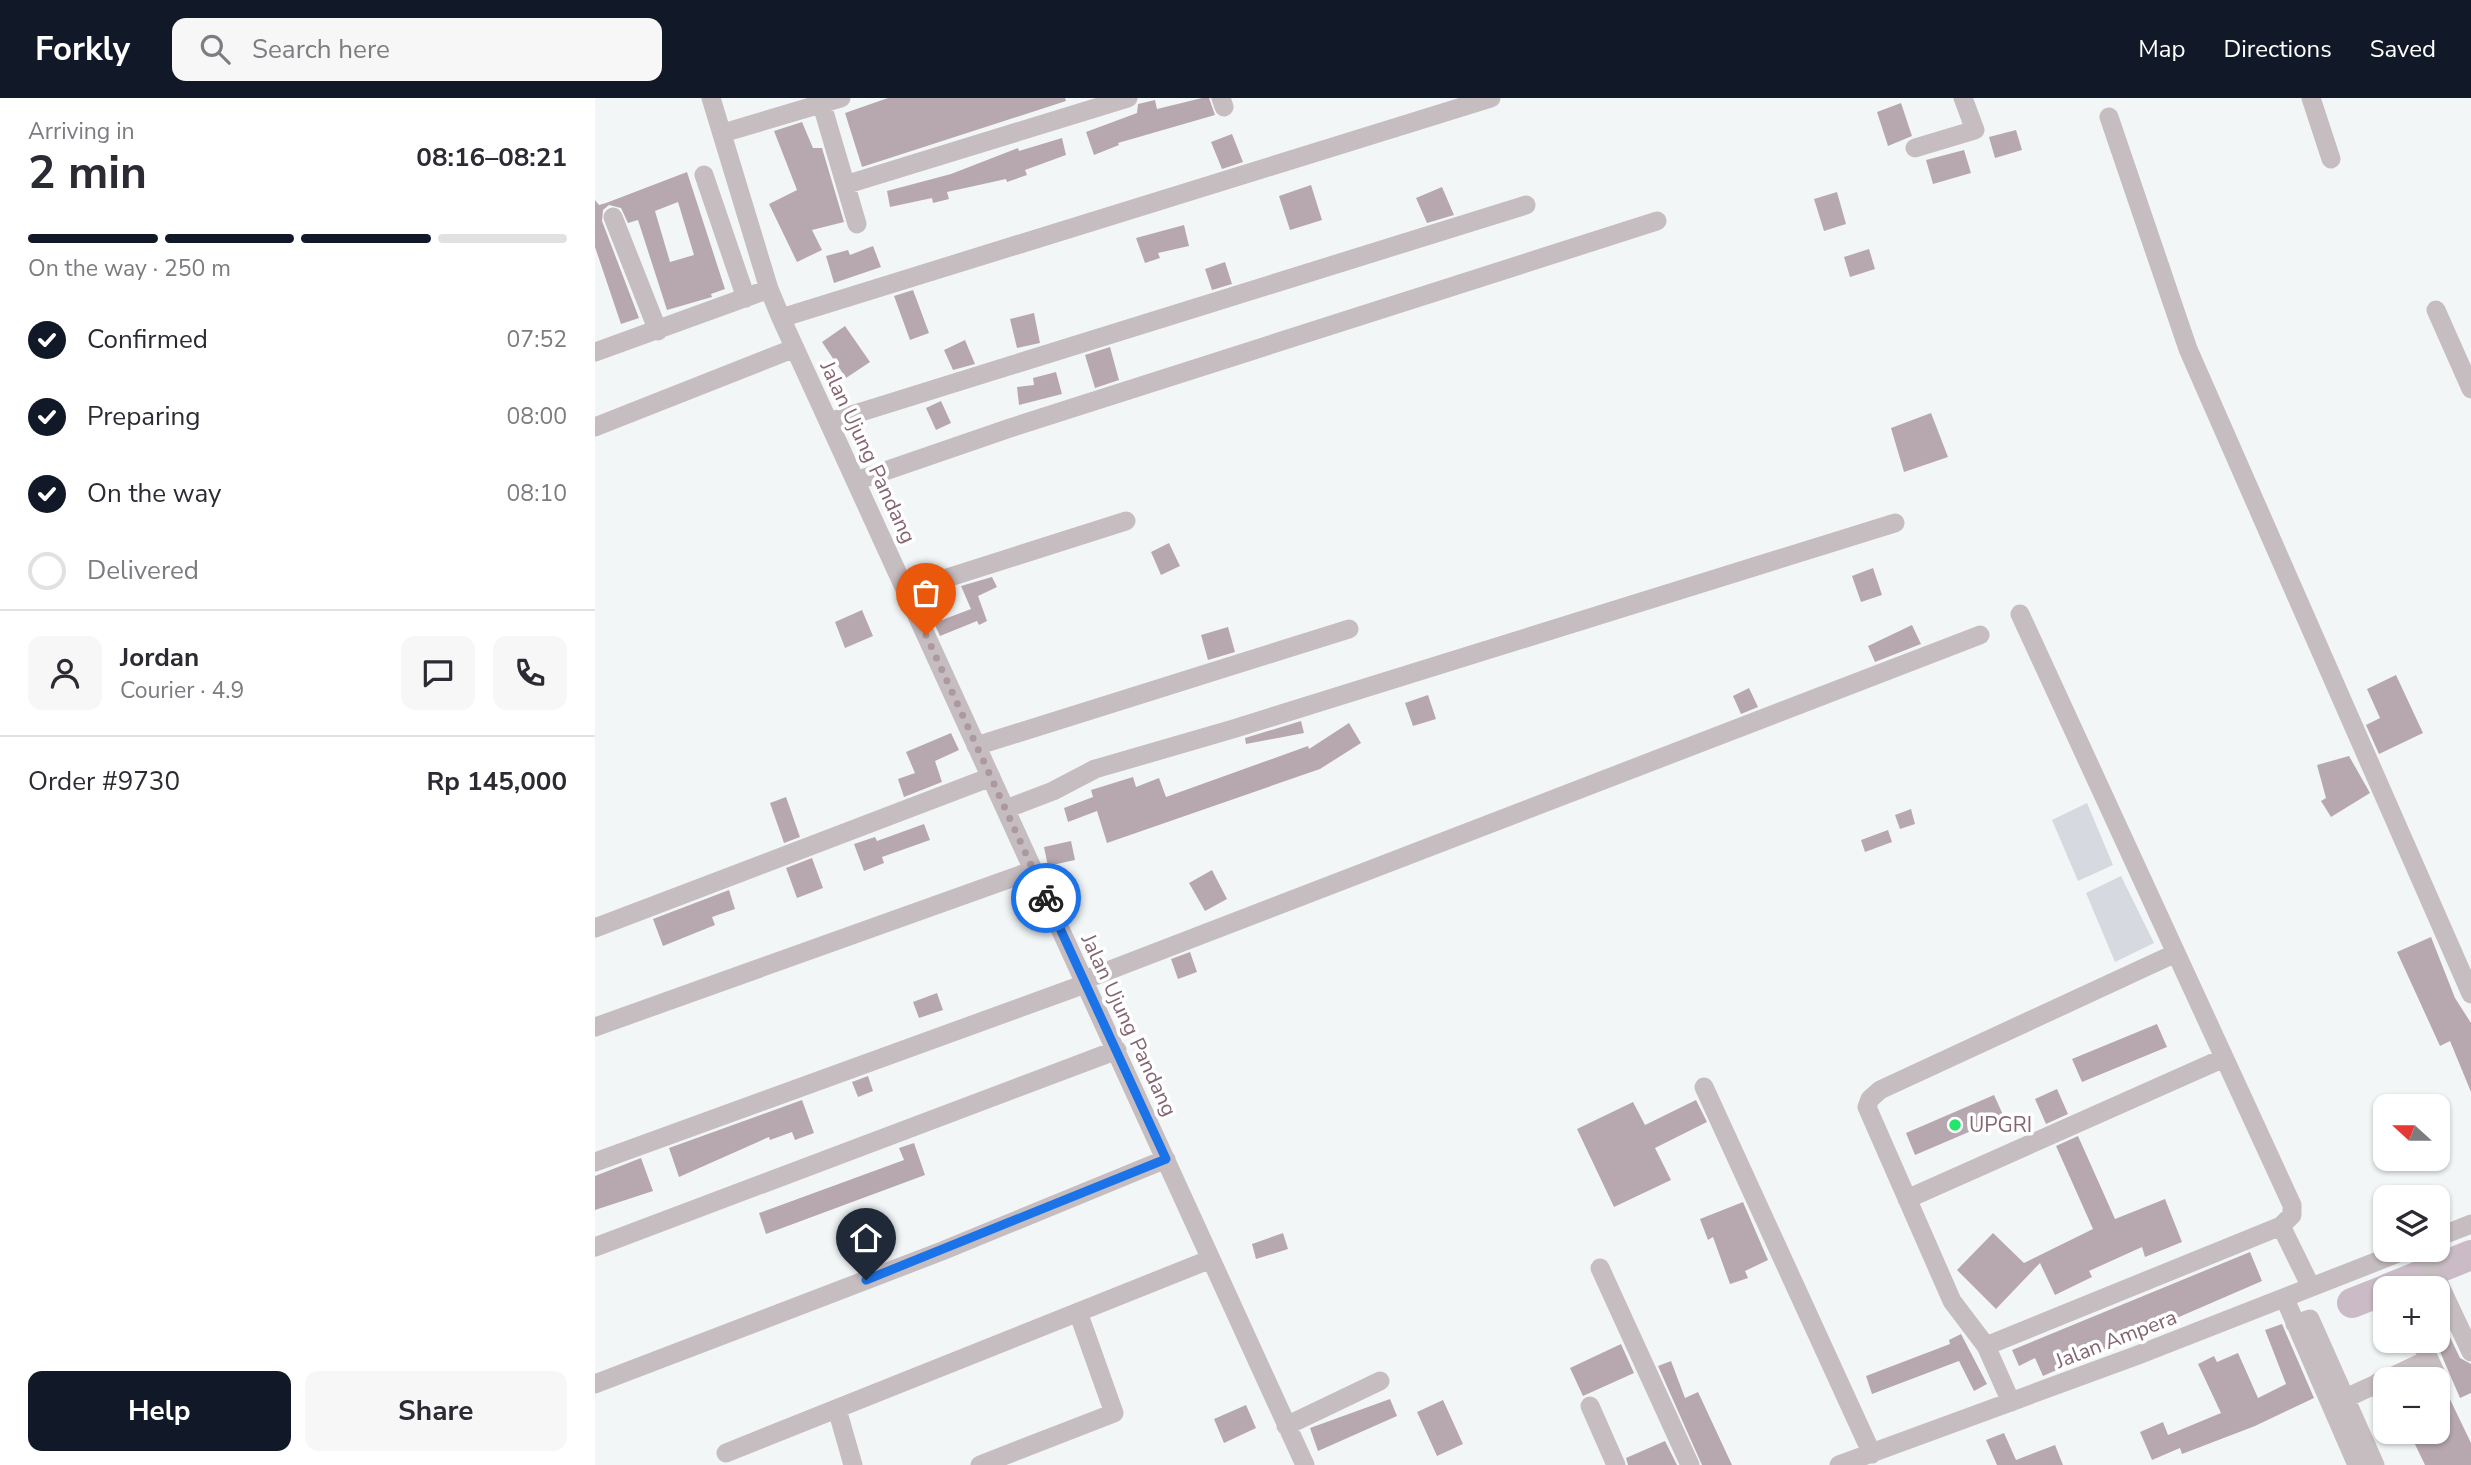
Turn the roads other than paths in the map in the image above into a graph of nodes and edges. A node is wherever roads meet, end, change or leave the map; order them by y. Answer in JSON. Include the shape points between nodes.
{"nodes":[{"id":1,"x":711,"y":98,"type":"edge"},
{"id":2,"x":841,"y":98,"type":"edge"},
{"id":3,"x":1128,"y":98,"type":"edge"},
{"id":4,"x":1491,"y":98,"type":"edge"},
{"id":5,"x":1963,"y":98,"type":"edge"},
{"id":6,"x":2311,"y":98,"type":"edge"},
{"id":7,"x":820,"y":101,"type":"edge"},
{"id":8,"x":2109,"y":117,"type":"dead end"},
{"id":9,"x":723,"y":134,"type":"junction"},
{"id":10,"x":1915,"y":148,"type":"dead end"},
{"id":11,"x":2331,"y":159,"type":"dead end"},
{"id":12,"x":704,"y":175,"type":"dead end"},
{"id":13,"x":848,"y":184,"type":"junction"},
{"id":14,"x":1526,"y":205,"type":"dead end"},
{"id":15,"x":613,"y":217,"type":"dead end"},
{"id":16,"x":1657,"y":221,"type":"dead end"},
{"id":17,"x":857,"y":224,"type":"dead end"},
{"id":18,"x":769,"y":289,"type":"junction"},
{"id":19,"x":746,"y":298,"type":"junction"},
{"id":20,"x":2436,"y":310,"type":"dead end"},
{"id":21,"x":781,"y":318,"type":"junction"},
{"id":22,"x":658,"y":331,"type":"junction"},
{"id":23,"x":795,"y":348,"type":"junction"},
{"id":24,"x":595,"y":352,"type":"edge"},
{"id":25,"x":2471,"y":389,"type":"edge"},
{"id":26,"x":829,"y":422,"type":"junction"},
{"id":27,"x":595,"y":427,"type":"edge"},
{"id":28,"x":856,"y":481,"type":"junction"},
{"id":29,"x":1126,"y":521,"type":"dead end"},
{"id":30,"x":1895,"y":523,"type":"dead end"},
{"id":31,"x":906,"y":591,"type":"junction"},
{"id":32,"x":2020,"y":614,"type":"dead end"},
{"id":33,"x":1349,"y":629,"type":"dead end"},
{"id":34,"x":1980,"y":635,"type":"dead end"},
{"id":35,"x":977,"y":746,"type":"junction"},
{"id":36,"x":991,"y":777,"type":"junction"},
{"id":37,"x":1006,"y":809,"type":"junction"},
{"id":38,"x":1034,"y":870,"type":"junction"},
{"id":39,"x":595,"y":928,"type":"edge"},
{"id":40,"x":2176,"y":953,"type":"junction"},
{"id":41,"x":1084,"y":982,"type":"junction"},
{"id":42,"x":2471,"y":994,"type":"edge"},
{"id":43,"x":595,"y":1027,"type":"edge"},
{"id":44,"x":1117,"y":1051,"type":"junction"},
{"id":45,"x":2224,"y":1058,"type":"junction"},
{"id":46,"x":1704,"y":1087,"type":"dead end"},
{"id":47,"x":1166,"y":1159,"type":"junction"},
{"id":48,"x":595,"y":1163,"type":"edge"},
{"id":49,"x":1907,"y":1199,"type":"junction"},
{"id":50,"x":2471,"y":1224,"type":"edge"},
{"id":51,"x":2281,"y":1226,"type":"junction"},
{"id":52,"x":2450,"y":1232,"type":"edge"},
{"id":53,"x":595,"y":1247,"type":"edge"},
{"id":54,"x":1211,"y":1259,"type":"junction"},
{"id":55,"x":2385,"y":1262,"type":"edge"},
{"id":56,"x":2425,"y":1262,"type":"edge"},
{"id":57,"x":1600,"y":1268,"type":"dead end"},
{"id":58,"x":2311,"y":1287,"type":"junction"},
{"id":59,"x":2285,"y":1298,"type":"junction"},
{"id":60,"x":1078,"y":1312,"type":"junction"},
{"id":61,"x":2295,"y":1324,"type":"junction"},
{"id":62,"x":1986,"y":1346,"type":"junction"},
{"id":63,"x":2471,"y":1352,"type":"edge"},
{"id":64,"x":2426,"y":1353,"type":"edge"},
{"id":65,"x":2429,"y":1359,"type":"junction"},
{"id":66,"x":2415,"y":1367,"type":"edge"},
{"id":67,"x":2433,"y":1367,"type":"edge"},
{"id":68,"x":1380,"y":1381,"type":"dead end"},
{"id":69,"x":595,"y":1384,"type":"edge"},
{"id":70,"x":2373,"y":1389,"type":"edge"},
{"id":71,"x":2346,"y":1398,"type":"junction"},
{"id":72,"x":2011,"y":1402,"type":"junction"},
{"id":73,"x":1590,"y":1405,"type":"dead end"},
{"id":74,"x":837,"y":1409,"type":"junction"},
{"id":75,"x":1286,"y":1426,"type":"junction"},
{"id":76,"x":726,"y":1453,"type":"dead end"},
{"id":77,"x":1872,"y":1454,"type":"junction"},
{"id":78,"x":853,"y":1465,"type":"edge"},
{"id":79,"x":979,"y":1465,"type":"edge"},
{"id":80,"x":1305,"y":1465,"type":"edge"},
{"id":81,"x":1616,"y":1465,"type":"edge"},
{"id":82,"x":1690,"y":1465,"type":"edge"},
{"id":83,"x":1839,"y":1465,"type":"edge"},
{"id":84,"x":2357,"y":1465,"type":"edge"},
{"id":85,"x":2375,"y":1465,"type":"edge"}],
"edges":[{"from":1,"to":9,"type":"street","name":"Jalan Ujung Pandang"},
{"from":2,"to":7,"type":"street"},
{"from":3,"to":13,"type":"street"},
{"from":4,"to":21,"type":"street"},
{"from":5,"to":10,"type":"street","via":[[1975,130]]},
{"from":6,"to":11,"type":"street"},
{"from":7,"to":9,"type":"street"},
{"from":7,"to":13,"type":"street"},
{"from":8,"to":42,"type":"street","via":[[2188,349]]},
{"from":9,"to":18,"type":"street","name":"Jalan Ujung Pandang"},
{"from":12,"to":19,"type":"street"},
{"from":13,"to":17,"type":"street"},
{"from":14,"to":26,"type":"street"},
{"from":15,"to":22,"type":"street"},
{"from":16,"to":28,"type":"street"},
{"from":18,"to":19,"type":"street"},
{"from":18,"to":21,"type":"street","name":"Jalan Ujung Pandang"},
{"from":19,"to":22,"type":"street"},
{"from":20,"to":25,"type":"street"},
{"from":21,"to":23,"type":"street","name":"Jalan Ujung Pandang"},
{"from":22,"to":24,"type":"street"},
{"from":23,"to":26,"type":"street","name":"Jalan Ujung Pandang"},
{"from":23,"to":27,"type":"street"},
{"from":26,"to":28,"type":"street","name":"Jalan Ujung Pandang"},
{"from":28,"to":31,"type":"street","name":"Jalan Ujung Pandang"},
{"from":29,"to":31,"type":"street"},
{"from":30,"to":37,"type":"street","via":[[1095,769]]},
{"from":31,"to":35,"type":"street","name":"Jalan Ujung Pandang"},
{"from":32,"to":40,"type":"street"},
{"from":33,"to":35,"type":"street"},
{"from":34,"to":41,"type":"street"},
{"from":35,"to":36,"type":"street","name":"Jalan Ujung Pandang"},
{"from":36,"to":37,"type":"street","name":"Jalan Ujung Pandang"},
{"from":36,"to":39,"type":"street"},
{"from":37,"to":38,"type":"street","name":"Jalan Ujung Pandang"},
{"from":38,"to":41,"type":"street","name":"Jalan Ujung Pandang"},
{"from":38,"to":43,"type":"street"},
{"from":40,"to":45,"type":"street"},
{"from":40,"to":49,"type":"street","via":[[1880,1090],[1870,1099],[1867,1107]]},
{"from":41,"to":44,"type":"street","name":"Jalan Ujung Pandang"},
{"from":41,"to":48,"type":"street"},
{"from":44,"to":47,"type":"street","name":"Jalan Ujung Pandang"},
{"from":44,"to":53,"type":"street"},
{"from":45,"to":49,"type":"street"},
{"from":45,"to":51,"type":"street","via":[[2292,1205],[2292,1215]]},
{"from":46,"to":77,"type":"street"},
{"from":47,"to":54,"type":"street","name":"Jalan Ujung Pandang"},
{"from":47,"to":69,"type":"street"},
{"from":49,"to":62,"type":"street","via":[[1952,1301]]},
{"from":50,"to":52,"type":"street"},
{"from":51,"to":58,"type":"street"},
{"from":51,"to":62,"type":"street"},
{"from":54,"to":60,"type":"street"},
{"from":54,"to":75,"type":"street","name":"Jalan Ujung Pandang"},
{"from":55,"to":58,"type":"street","name":"Jalan Ampera"},
{"from":56,"to":63,"type":"street"},
{"from":57,"to":82,"type":"street"},
{"from":58,"to":59,"type":"street","name":"Jalan Ampera"},
{"from":59,"to":61,"type":"street"},
{"from":59,"to":72,"type":"street","name":"Jalan Ampera"},
{"from":60,"to":74,"type":"street"},
{"from":60,"to":79,"type":"street","via":[[1114,1413]]},
{"from":61,"to":71,"type":"street","via":[[2310,1319]]},
{"from":61,"to":84,"type":"street"},
{"from":62,"to":72,"type":"street"},
{"from":64,"to":65,"type":"street"},
{"from":65,"to":66,"type":"street"},
{"from":65,"to":67,"type":"street"},
{"from":68,"to":75,"type":"street"},
{"from":70,"to":71,"type":"street"},
{"from":71,"to":85,"type":"street"},
{"from":72,"to":77,"type":"street","name":"Jalan Ampera"},
{"from":73,"to":81,"type":"street"},
{"from":74,"to":76,"type":"street"},
{"from":74,"to":78,"type":"street"},
{"from":75,"to":80,"type":"street","name":"Jalan Ujung Pandang"},
{"from":77,"to":83,"type":"street","name":"Jalan Ampera"}]}
